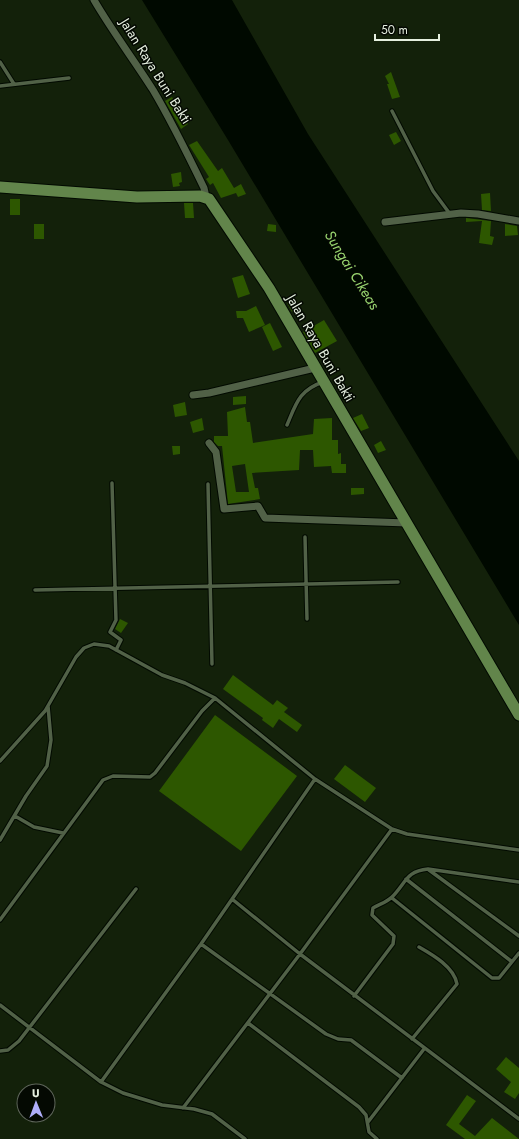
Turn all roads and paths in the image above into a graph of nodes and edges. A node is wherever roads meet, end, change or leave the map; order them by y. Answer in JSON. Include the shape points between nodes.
{"nodes":[{"id":1,"x":94,"y":0,"type":"edge"},
{"id":2,"x":0,"y":62,"type":"edge"},
{"id":3,"x":69,"y":78,"type":"dead end"},
{"id":4,"x":14,"y":84,"type":"junction"},
{"id":5,"x":0,"y":86,"type":"edge"},
{"id":6,"x":392,"y":111,"type":"dead end"},
{"id":7,"x":0,"y":187,"type":"edge"},
{"id":8,"x":206,"y":197,"type":"junction"},
{"id":9,"x":451,"y":214,"type":"junction"},
{"id":10,"x":519,"y":221,"type":"edge"},
{"id":11,"x":385,"y":222,"type":"dead end"},
{"id":12,"x":315,"y":368,"type":"junction"},
{"id":13,"x":323,"y":382,"type":"junction"},
{"id":14,"x":193,"y":395,"type":"dead end"},
{"id":15,"x":287,"y":425,"type":"dead end"},
{"id":16,"x":209,"y":443,"type":"dead end"},
{"id":17,"x":112,"y":483,"type":"dead end"},
{"id":18,"x":208,"y":484,"type":"dead end"},
{"id":19,"x":407,"y":524,"type":"junction"},
{"id":20,"x":305,"y":537,"type":"dead end"},
{"id":21,"x":398,"y":582,"type":"dead end"},
{"id":22,"x":306,"y":584,"type":"junction"},
{"id":23,"x":210,"y":586,"type":"junction"},
{"id":24,"x":115,"y":588,"type":"junction"},
{"id":25,"x":35,"y":590,"type":"dead end"},
{"id":26,"x":307,"y":620,"type":"dead end"},
{"id":27,"x":116,"y":650,"type":"junction"},
{"id":28,"x":212,"y":664,"type":"dead end"},
{"id":29,"x":215,"y":698,"type":"junction"},
{"id":30,"x":48,"y":706,"type":"junction"},
{"id":31,"x":519,"y":715,"type":"edge"},
{"id":32,"x":0,"y":761,"type":"edge"},
{"id":33,"x":315,"y":778,"type":"junction"},
{"id":34,"x":15,"y":816,"type":"junction"},
{"id":35,"x":392,"y":829,"type":"junction"},
{"id":36,"x":62,"y":834,"type":"junction"},
{"id":37,"x":0,"y":840,"type":"edge"},
{"id":38,"x":519,"y":850,"type":"edge"},
{"id":39,"x":428,"y":869,"type":"junction"},
{"id":40,"x":406,"y":879,"type":"junction"},
{"id":41,"x":519,"y":882,"type":"edge"},
{"id":42,"x":136,"y":889,"type":"dead end"},
{"id":43,"x":392,"y":898,"type":"junction"},
{"id":44,"x":232,"y":899,"type":"junction"},
{"id":45,"x":0,"y":920,"type":"edge"},
{"id":46,"x":519,"y":936,"type":"edge"},
{"id":47,"x":201,"y":944,"type":"junction"},
{"id":48,"x":419,"y":947,"type":"dead end"},
{"id":49,"x":519,"y":953,"type":"edge"},
{"id":50,"x":300,"y":954,"type":"junction"},
{"id":51,"x":511,"y":961,"type":"junction"},
{"id":52,"x":270,"y":994,"type":"junction"},
{"id":53,"x":354,"y":996,"type":"junction"},
{"id":54,"x":0,"y":1005,"type":"edge"},
{"id":55,"x":248,"y":1023,"type":"junction"},
{"id":56,"x":29,"y":1028,"type":"junction"},
{"id":57,"x":412,"y":1039,"type":"junction"},
{"id":58,"x":424,"y":1049,"type":"junction"},
{"id":59,"x":0,"y":1051,"type":"edge"},
{"id":60,"x":402,"y":1078,"type":"junction"},
{"id":61,"x":101,"y":1082,"type":"junction"},
{"id":62,"x":183,"y":1108,"type":"junction"},
{"id":63,"x":519,"y":1119,"type":"edge"},
{"id":64,"x":368,"y":1122,"type":"junction"},
{"id":65,"x":245,"y":1139,"type":"edge"},
{"id":66,"x":377,"y":1139,"type":"edge"}],
"edges":[{"from":1,"to":8,"type":"street","name":"Jalan Raya Buni Bakti","via":[[178,133]]},
{"from":2,"to":4,"type":"lane"},
{"from":3,"to":4,"type":"lane"},
{"from":4,"to":5,"type":"lane"},
{"from":6,"to":9,"type":"lane","via":[[433,191]]},
{"from":7,"to":8,"type":"main road","via":[[137,197]]},
{"from":8,"to":12,"type":"main road","name":"Jalan Raya Buni Bakti","via":[[269,288]]},
{"from":9,"to":10,"type":"street","via":[[478,214]]},
{"from":9,"to":11,"type":"street"},
{"from":12,"to":13,"type":"main road","name":"Jalan Raya Buni Bakti"},
{"from":12,"to":14,"type":"street"},
{"from":13,"to":15,"type":"lane","via":[[300,395]]},
{"from":13,"to":19,"type":"main road","name":"Jalan Raya Buni Bakti"},
{"from":16,"to":19,"type":"street","via":[[216,452],[224,509],[258,506],[266,518]]},
{"from":17,"to":24,"type":"lane"},
{"from":18,"to":23,"type":"lane"},
{"from":19,"to":31,"type":"main road","name":"Jalan Raya Buni Bakti"},
{"from":20,"to":22,"type":"lane"},
{"from":21,"to":22,"type":"lane"},
{"from":22,"to":23,"type":"lane"},
{"from":22,"to":26,"type":"lane"},
{"from":23,"to":24,"type":"lane"},
{"from":23,"to":28,"type":"lane"},
{"from":24,"to":25,"type":"lane"},
{"from":24,"to":27,"type":"lane","via":[[116,620],[110,632],[121,640]]},
{"from":27,"to":29,"type":"lane","via":[[162,675]]},
{"from":27,"to":30,"type":"lane","via":[[100,643],[84,648],[76,656]]},
{"from":29,"to":33,"type":"lane"},
{"from":29,"to":36,"type":"lane","via":[[202,711],[155,773],[144,777],[113,776],[104,780]]},
{"from":30,"to":32,"type":"lane"},
{"from":30,"to":34,"type":"lane","via":[[51,740],[47,766]]},
{"from":33,"to":35,"type":"lane"},
{"from":33,"to":44,"type":"lane"},
{"from":34,"to":36,"type":"lane","via":[[34,827]]},
{"from":34,"to":37,"type":"lane"},
{"from":35,"to":38,"type":"lane","via":[[407,834]]},
{"from":35,"to":50,"type":"lane"},
{"from":36,"to":45,"type":"lane"},
{"from":39,"to":40,"type":"lane","via":[[416,870]]},
{"from":39,"to":41,"type":"lane"},
{"from":39,"to":46,"type":"lane"},
{"from":40,"to":43,"type":"lane"},
{"from":40,"to":51,"type":"lane"},
{"from":42,"to":56,"type":"lane"},
{"from":43,"to":51,"type":"lane","via":[[492,978],[499,978]]},
{"from":43,"to":53,"type":"lane","via":[[373,908],[371,912],[373,918],[394,936],[393,944]]},
{"from":44,"to":47,"type":"lane"},
{"from":44,"to":50,"type":"lane"},
{"from":47,"to":52,"type":"lane"},
{"from":47,"to":61,"type":"lane"},
{"from":48,"to":57,"type":"lane","via":[[444,964],[457,984]]},
{"from":49,"to":51,"type":"lane"},
{"from":50,"to":52,"type":"lane"},
{"from":50,"to":53,"type":"lane"},
{"from":52,"to":55,"type":"lane"},
{"from":52,"to":60,"type":"lane","via":[[326,1034],[338,1039],[351,1040]]},
{"from":53,"to":57,"type":"lane"},
{"from":54,"to":56,"type":"lane"},
{"from":55,"to":62,"type":"lane"},
{"from":55,"to":64,"type":"lane","via":[[359,1107]]},
{"from":56,"to":59,"type":"lane","via":[[13,1047]]},
{"from":56,"to":61,"type":"lane"},
{"from":57,"to":58,"type":"lane"},
{"from":58,"to":60,"type":"lane"},
{"from":58,"to":63,"type":"lane"},
{"from":60,"to":64,"type":"lane"},
{"from":61,"to":62,"type":"lane","via":[[136,1097]]},
{"from":62,"to":65,"type":"lane","via":[[212,1114]]},
{"from":64,"to":66,"type":"lane","via":[[369,1132]]}]}
